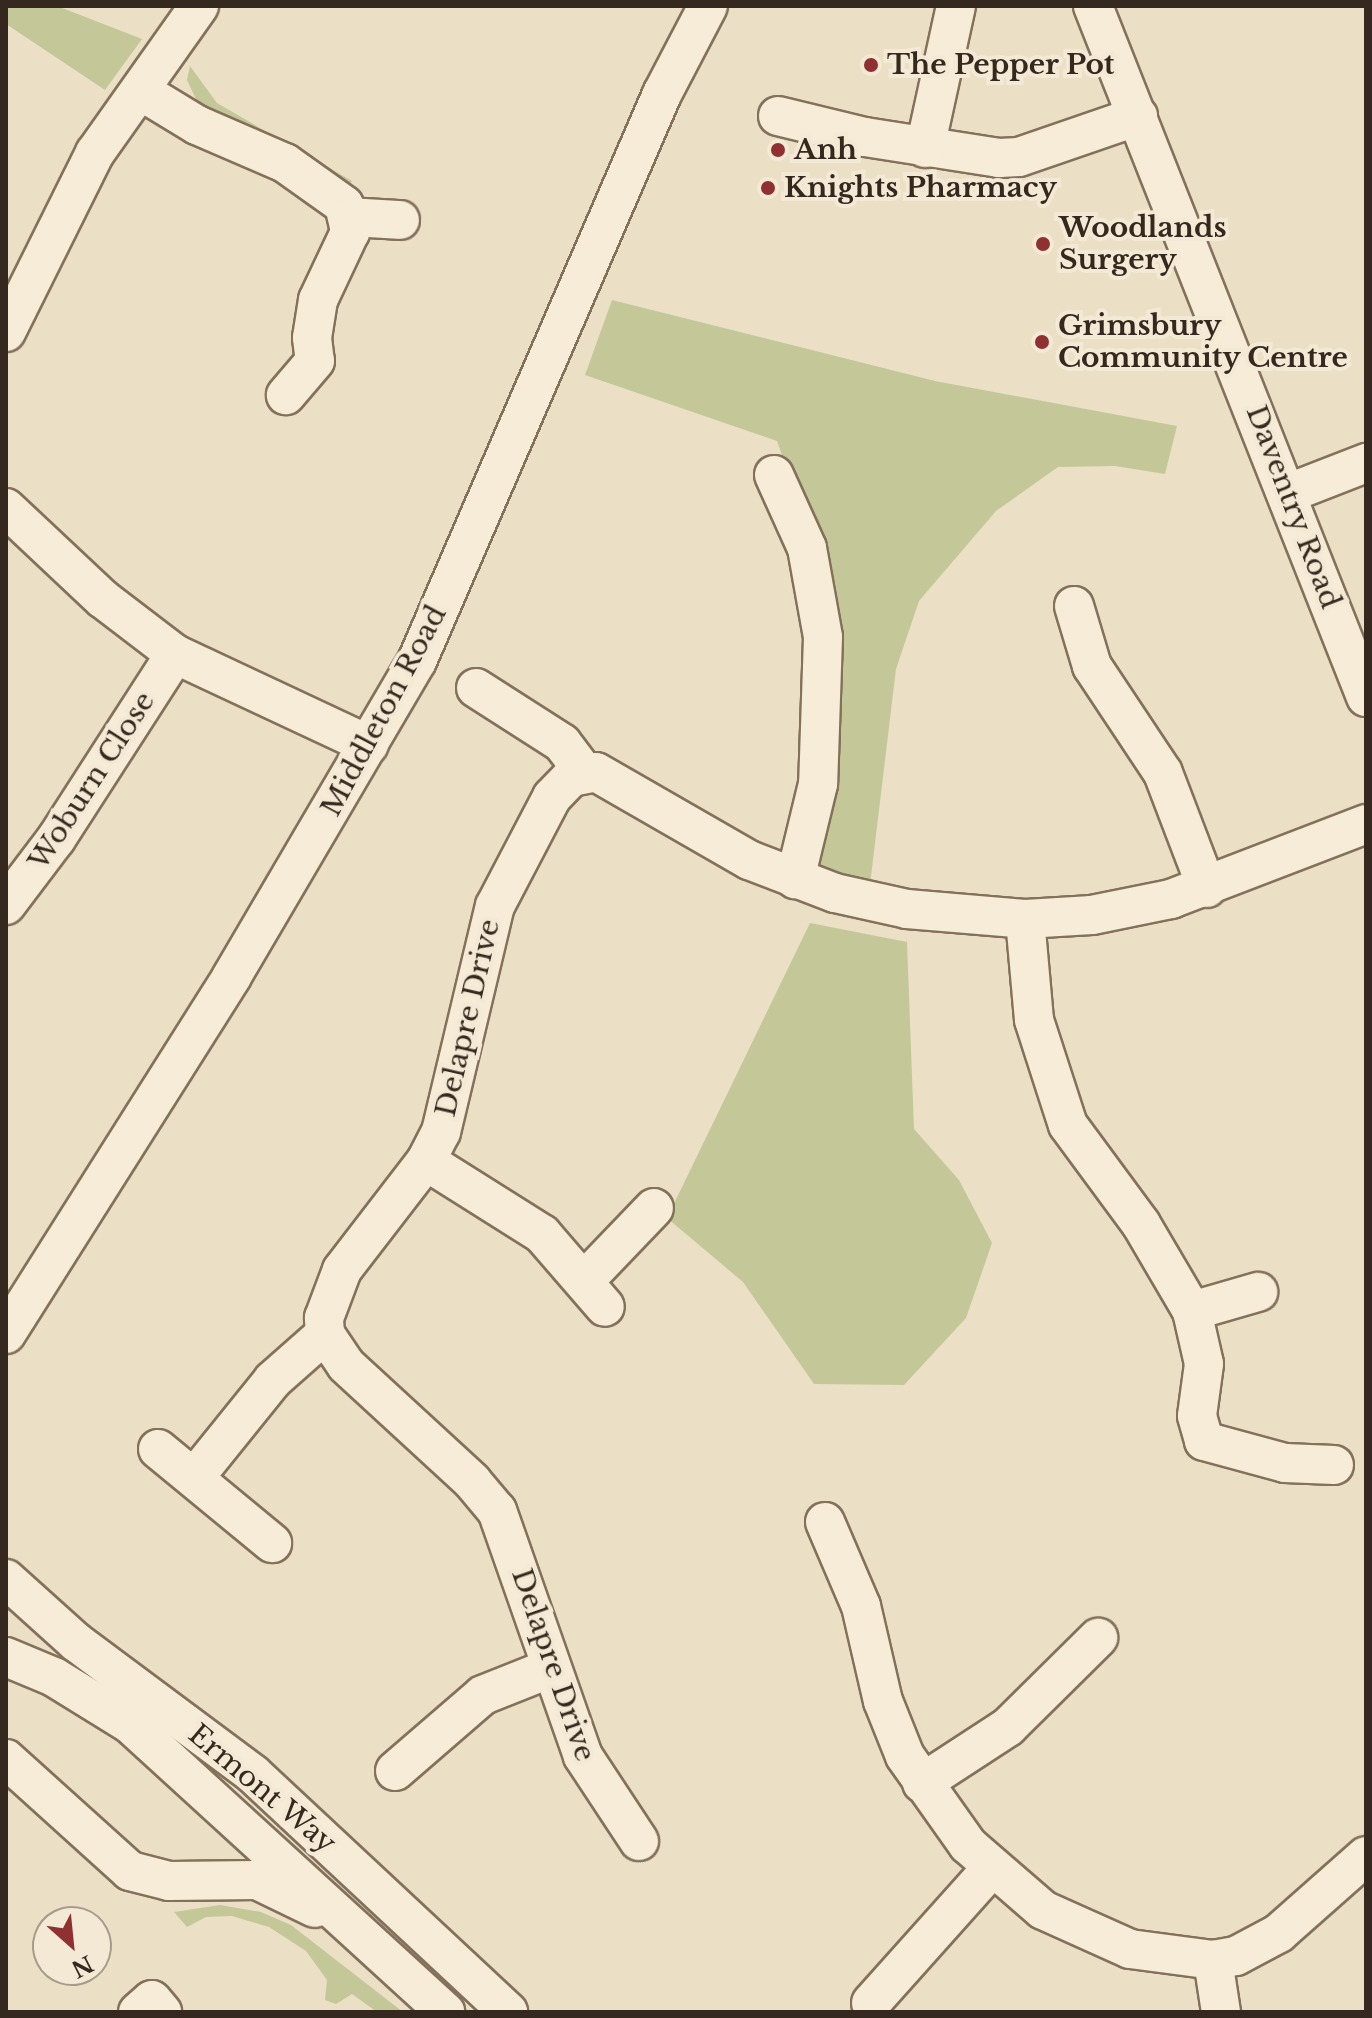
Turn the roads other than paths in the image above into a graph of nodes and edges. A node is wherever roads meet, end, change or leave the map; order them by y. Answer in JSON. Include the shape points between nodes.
{"nodes":[{"id":1,"x":199,"y":6,"type":"edge"},
{"id":2,"x":708,"y":6,"type":"edge"},
{"id":3,"x":956,"y":6,"type":"edge"},
{"id":4,"x":1093,"y":6,"type":"edge"},
{"id":5,"x":141,"y":91,"type":"junction"},
{"id":6,"x":778,"y":116,"type":"dead end"},
{"id":7,"x":1138,"y":116,"type":"junction"},
{"id":8,"x":925,"y":148,"type":"junction"},
{"id":9,"x":350,"y":217,"type":"junction"},
{"id":10,"x":400,"y":220,"type":"dead end"},
{"id":11,"x":6,"y":332,"type":"edge"},
{"id":12,"x":286,"y":395,"type":"dead end"},
{"id":13,"x":1366,"y":463,"type":"edge"},
{"id":14,"x":774,"y":475,"type":"dead end"},
{"id":15,"x":1289,"y":493,"type":"junction"},
{"id":16,"x":6,"y":508,"type":"edge"},
{"id":17,"x":1074,"y":606,"type":"dead end"},
{"id":18,"x":175,"y":654,"type":"junction"},
{"id":19,"x":476,"y":688,"type":"dead end"},
{"id":20,"x":1366,"y":697,"type":"edge"},
{"id":21,"x":369,"y":745,"type":"junction"},
{"id":22,"x":584,"y":772,"type":"junction"},
{"id":23,"x":1366,"y":824,"type":"edge"},
{"id":24,"x":795,"y":879,"type":"junction"},
{"id":25,"x":1207,"y":888,"type":"junction"},
{"id":26,"x":6,"y":905,"type":"edge"},
{"id":27,"x":1025,"y":919,"type":"junction"},
{"id":28,"x":426,"y":1161,"type":"junction"},
{"id":29,"x":654,"y":1208,"type":"dead end"},
{"id":30,"x":1258,"y":1292,"type":"dead end"},
{"id":31,"x":1192,"y":1311,"type":"junction"},
{"id":32,"x":6,"y":1334,"type":"edge"},
{"id":33,"x":325,"y":1334,"type":"junction"},
{"id":34,"x":158,"y":1449,"type":"dead end"},
{"id":35,"x":1334,"y":1465,"type":"dead end"},
{"id":36,"x":194,"y":1478,"type":"junction"},
{"id":37,"x":825,"y":1522,"type":"dead end"},
{"id":38,"x":272,"y":1543,"type":"dead end"},
{"id":39,"x":6,"y":1579,"type":"edge"},
{"id":40,"x":1098,"y":1638,"type":"dead end"},
{"id":41,"x":6,"y":1657,"type":"edge"},
{"id":42,"x":551,"y":1668,"type":"junction"},
{"id":43,"x":6,"y":1759,"type":"edge"},
{"id":44,"x":395,"y":1771,"type":"dead end"},
{"id":45,"x":922,"y":1783,"type":"junction"},
{"id":46,"x":639,"y":1841,"type":"dead end"},
{"id":47,"x":1366,"y":1856,"type":"edge"},
{"id":48,"x":991,"y":1869,"type":"junction"},
{"id":49,"x":1213,"y":1960,"type":"junction"},
{"id":50,"x":393,"y":1962,"type":"junction"},
{"id":51,"x":871,"y":2003,"type":"dead end"},
{"id":52,"x":138,"y":2012,"type":"edge"},
{"id":53,"x":162,"y":2012,"type":"edge"},
{"id":54,"x":445,"y":2012,"type":"edge"},
{"id":55,"x":508,"y":2012,"type":"edge"},
{"id":56,"x":1221,"y":2012,"type":"edge"}],
"edges":[{"from":1,"to":5,"type":"street"},
{"from":2,"to":21,"type":"street","name":"Middleton Road","via":[[662,94],[417,661]]},
{"from":3,"to":8,"type":"street"},
{"from":4,"to":7,"type":"street","name":"Daventry Road"},
{"from":5,"to":9,"type":"street","via":[[197,125],[285,163],[330,191]]},
{"from":5,"to":11,"type":"street","via":[[80,178]]},
{"from":6,"to":8,"type":"street"},
{"from":7,"to":8,"type":"street","via":[[1008,158]]},
{"from":7,"to":15,"type":"street","name":"Daventry Road"},
{"from":9,"to":10,"type":"street"},
{"from":9,"to":12,"type":"street","via":[[350,232],[318,300],[315,361]]},
{"from":13,"to":15,"type":"street"},
{"from":14,"to":24,"type":"street","via":[[807,548],[823,637],[818,784]]},
{"from":15,"to":20,"type":"street","name":"Daventry Road"},
{"from":16,"to":18,"type":"street","via":[[103,599]]},
{"from":17,"to":25,"type":"street","via":[[1092,666],[1163,773]]},
{"from":18,"to":21,"type":"street"},
{"from":18,"to":26,"type":"street","name":"Woburn Close","via":[[56,839]]},
{"from":19,"to":22,"type":"street","via":[[562,743]]},
{"from":21,"to":32,"type":"street","name":"Middleton Road","via":[[232,976]]},
{"from":22,"to":24,"type":"street","via":[[607,776],[709,839]]},
{"from":22,"to":28,"type":"street","name":"Delapre Drive","via":[[571,777],[552,797],[495,906],[473,983],[450,1103]]},
{"from":23,"to":25,"type":"street"},
{"from":24,"to":27,"type":"street","via":[[907,909]]},
{"from":25,"to":27,"type":"street","via":[[1130,909]]},
{"from":27,"to":31,"type":"street","via":[[1034,1020],[1068,1125],[1141,1224]]},
{"from":28,"to":29,"type":"street","via":[[515,1213],[595,1294]]},
{"from":28,"to":33,"type":"street","name":"Delapre Drive","via":[[342,1270],[327,1301]]},
{"from":30,"to":31,"type":"street"},
{"from":31,"to":35,"type":"street","via":[[1204,1364],[1197,1416],[1204,1441],[1285,1463]]},
{"from":33,"to":36,"type":"street","via":[[273,1380]]},
{"from":33,"to":42,"type":"street","name":"Delapre Drive","via":[[346,1365],[479,1488],[497,1511]]},
{"from":34,"to":36,"type":"street"},
{"from":36,"to":38,"type":"street"},
{"from":37,"to":45,"type":"street","via":[[861,1606],[889,1721]]},
{"from":39,"to":55,"type":"street","name":"Ermont Way","via":[[76,1642],[253,1774]]},
{"from":40,"to":45,"type":"street","via":[[1008,1727]]},
{"from":41,"to":50,"type":"street","name":"Ermont Way","via":[[54,1677],[130,1724]]},
{"from":42,"to":44,"type":"street","via":[[497,1686]]},
{"from":42,"to":46,"type":"street","name":"Delapre Drive","via":[[593,1777]]},
{"from":43,"to":50,"type":"street","via":[[116,1864],[148,1877],[257,1880],[281,1888]]},
{"from":45,"to":48,"type":"street"},
{"from":47,"to":49,"type":"street","via":[[1279,1933],[1236,1956]]},
{"from":48,"to":49,"type":"street","via":[[1043,1910],[1099,1939],[1157,1956]]},
{"from":48,"to":51,"type":"street"},
{"from":49,"to":56,"type":"street"},
{"from":50,"to":54,"type":"street","name":"Ermont Way"},
{"from":52,"to":53,"type":"street","via":[[152,2000]]}]}
